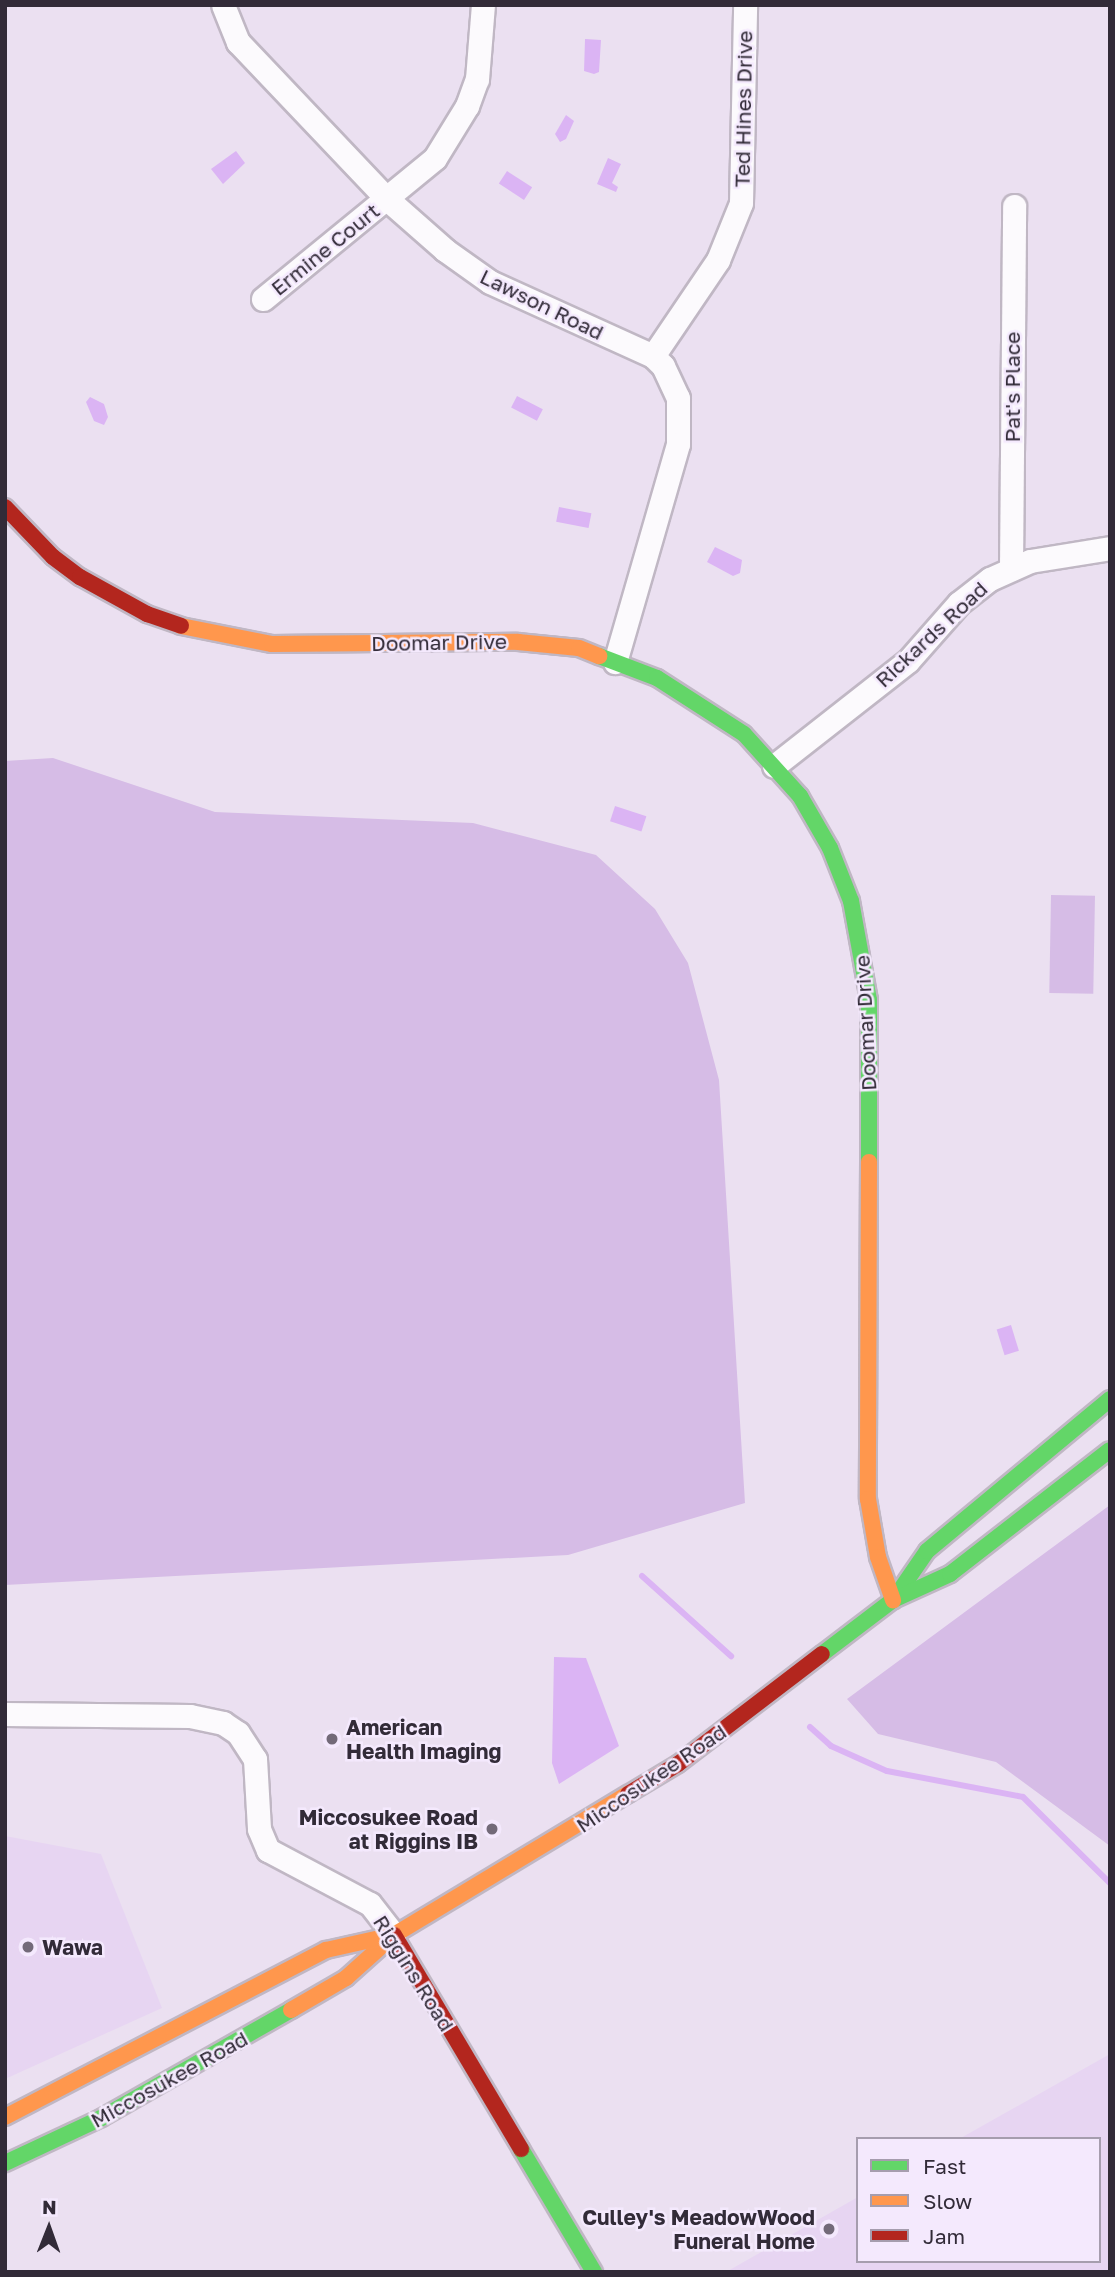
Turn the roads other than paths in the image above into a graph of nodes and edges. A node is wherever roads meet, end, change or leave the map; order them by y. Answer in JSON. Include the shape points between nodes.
{"nodes":[{"id":1,"x":223,"y":5,"type":"edge"},
{"id":2,"x":482,"y":5,"type":"edge"},
{"id":3,"x":745,"y":5,"type":"edge"},
{"id":4,"x":386,"y":198,"type":"junction"},
{"id":5,"x":1014,"y":206,"type":"dead end"},
{"id":6,"x":263,"y":299,"type":"dead end"},
{"id":7,"x":653,"y":356,"type":"junction"},
{"id":8,"x":8,"y":515,"type":"edge"},
{"id":9,"x":1110,"y":548,"type":"edge"},
{"id":10,"x":1011,"y":569,"type":"junction"},
{"id":11,"x":615,"y":662,"type":"junction"},
{"id":12,"x":774,"y":766,"type":"junction"},
{"id":13,"x":1110,"y":1399,"type":"edge"},
{"id":14,"x":1110,"y":1450,"type":"edge"},
{"id":15,"x":893,"y":1600,"type":"junction"},
{"id":16,"x":5,"y":1713,"type":"edge"},
{"id":17,"x":394,"y":1935,"type":"junction"},
{"id":18,"x":5,"y":2117,"type":"edge"},
{"id":19,"x":5,"y":2163,"type":"edge"},
{"id":20,"x":594,"y":2272,"type":"edge"}],
"edges":[{"from":1,"to":4,"type":"street","name":"Lawson Road","via":[[238,42]]},
{"from":2,"to":4,"type":"street","name":"Ermine Court","via":[[481,54],[467,106],[435,158]]},
{"from":3,"to":7,"type":"street","name":"Ted Hines Drive","via":[[741,203],[718,260]]},
{"from":4,"to":6,"type":"street","name":"Ermine Court"},
{"from":4,"to":7,"type":"street","name":"Lawson Road","via":[[490,282]]},
{"from":5,"to":10,"type":"street","name":"Pat's Place"},
{"from":7,"to":11,"type":"street","via":[[671,380],[681,419]]},
{"from":8,"to":11,"type":"street","name":"Doomar Drive","via":[[53,557],[110,595],[203,633],[272,644],[519,642],[579,648]]},
{"from":9,"to":10,"type":"street","name":"Rickards Road","via":[[1065,553]]},
{"from":10,"to":12,"type":"street","name":"Rickards Road","via":[[959,604],[908,661]]},
{"from":11,"to":12,"type":"street","name":"Doomar Drive","via":[[657,678],[706,706],[744,734]]},
{"from":12,"to":15,"type":"street","name":"Doomar Drive","via":[[800,796],[830,848],[862,947],[869,1000],[868,1499],[878,1557]]},
{"from":13,"to":15,"type":"street","name":"Miccosukee Road","via":[[928,1551]]},
{"from":14,"to":15,"type":"street","name":"Miccosukee Road","via":[[950,1574]]},
{"from":15,"to":17,"type":"street","name":"Miccosukee Road","via":[[678,1764]]},
{"from":16,"to":17,"type":"street","name":"Riggins Road","via":[[190,1716],[223,1723],[243,1739],[255,1759],[259,1829],[268,1850],[370,1905]]},
{"from":17,"to":18,"type":"street","name":"Miccosukee Road","via":[[326,1950]]},
{"from":17,"to":19,"type":"street","name":"Miccosukee Road","via":[[346,1978],[194,2069]]},
{"from":17,"to":20,"type":"street","name":"Riggins Road"}]}
